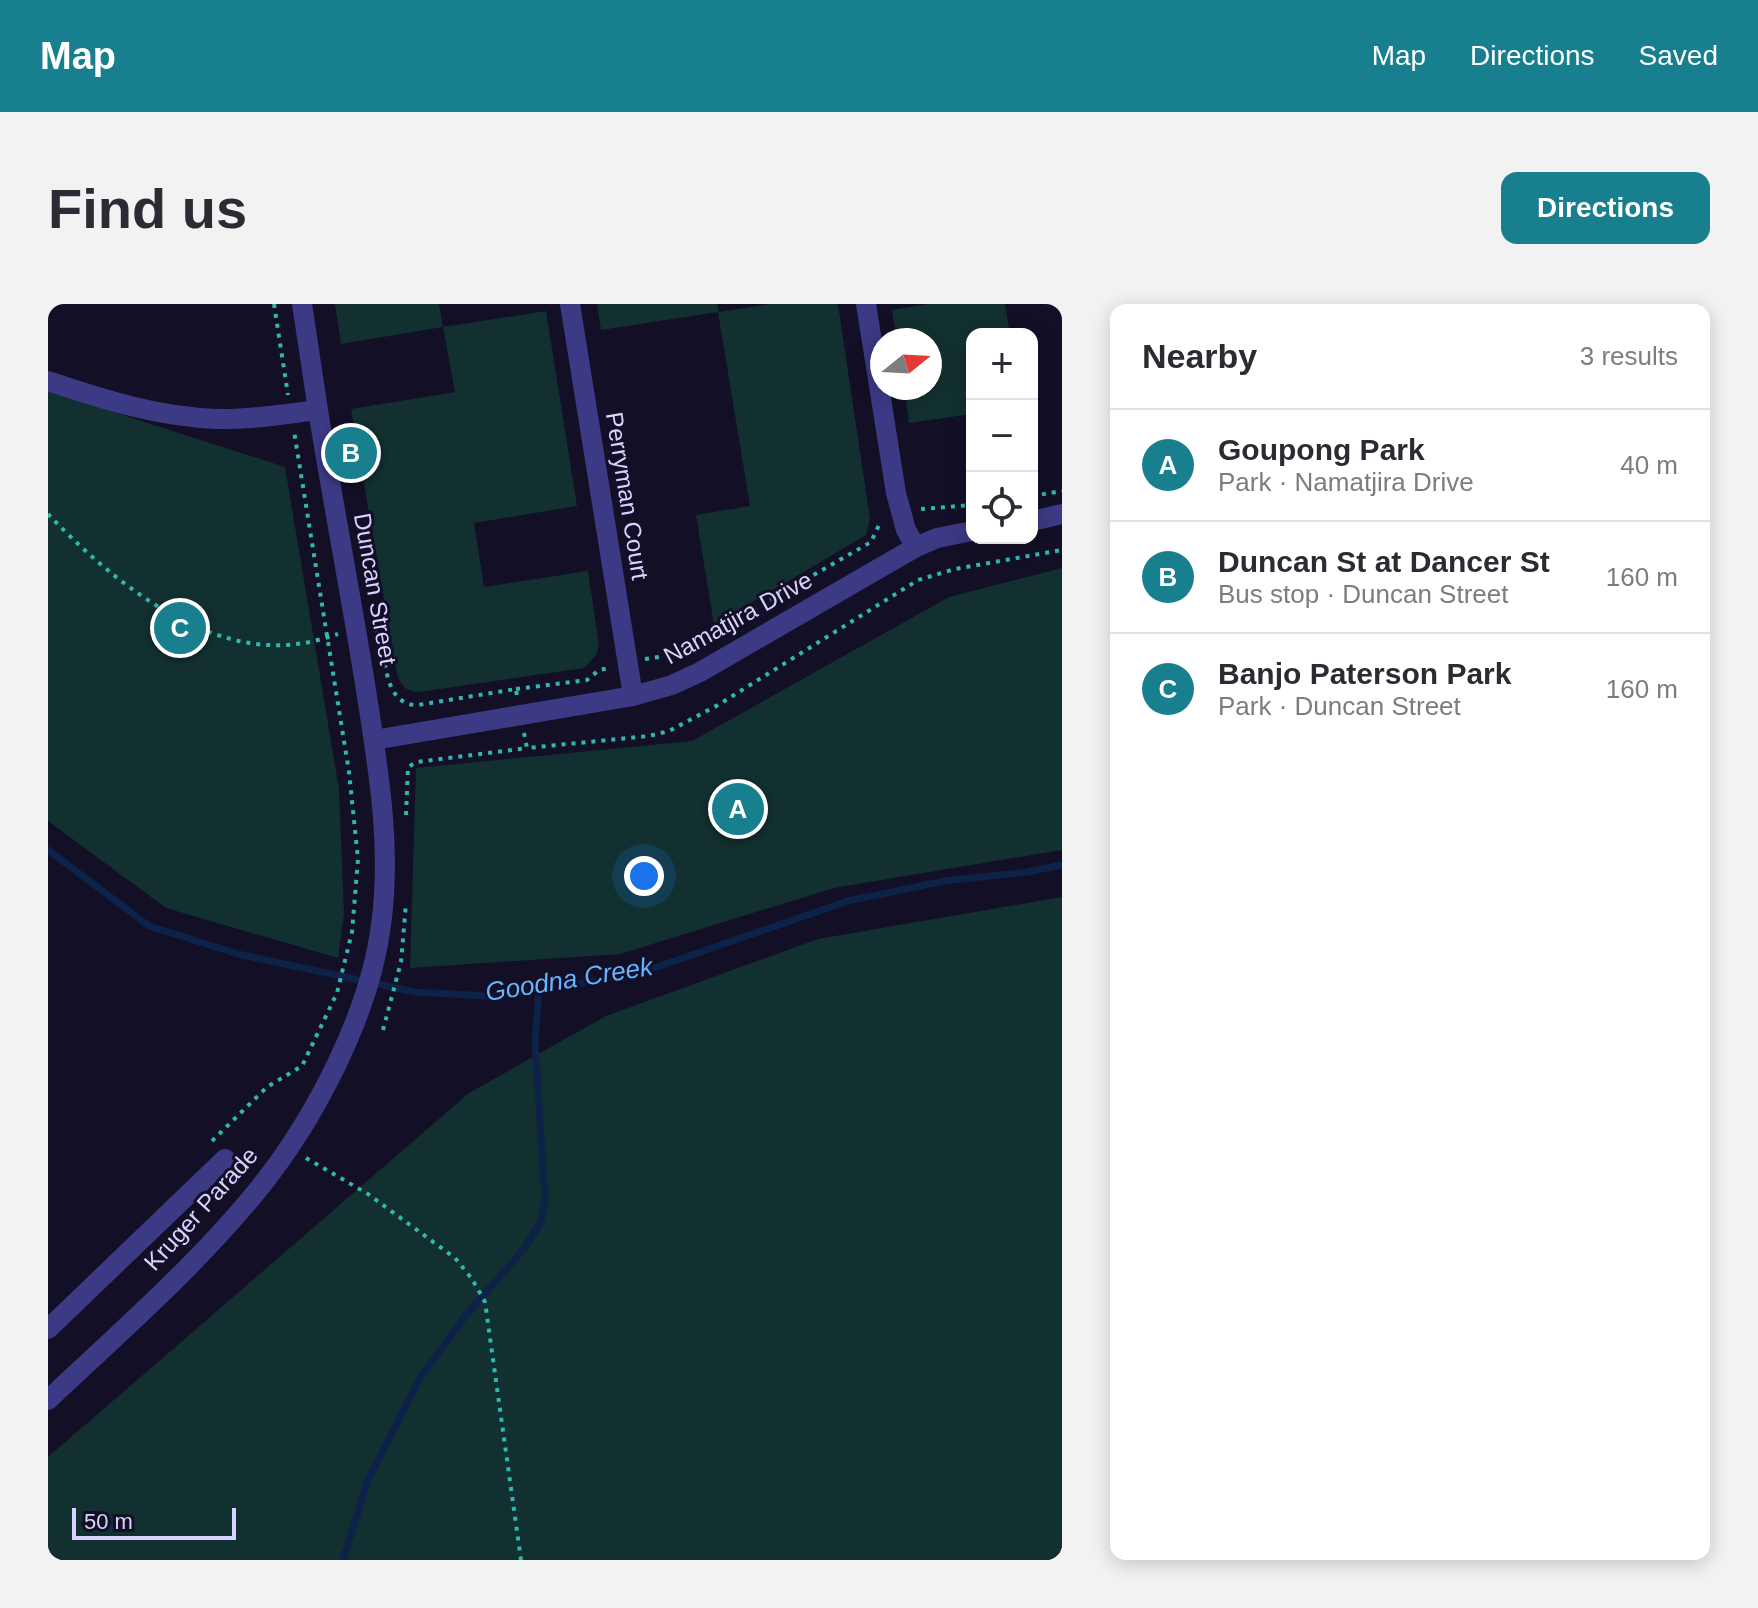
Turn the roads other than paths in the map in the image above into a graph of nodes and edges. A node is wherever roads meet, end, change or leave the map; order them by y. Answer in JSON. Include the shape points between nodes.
{"nodes":[{"id":1,"x":302,"y":304,"type":"edge"},
{"id":2,"x":570,"y":304,"type":"edge"},
{"id":3,"x":866,"y":304,"type":"edge"},
{"id":4,"x":48,"y":381,"type":"edge"},
{"id":5,"x":318,"y":410,"type":"junction"},
{"id":6,"x":1062,"y":514,"type":"edge"},
{"id":7,"x":1038,"y":520,"type":"edge"},
{"id":8,"x":966,"y":532,"type":"edge"},
{"id":9,"x":916,"y":547,"type":"junction"},
{"id":10,"x":633,"y":696,"type":"junction"},
{"id":11,"x":374,"y":740,"type":"junction"},
{"id":12,"x":225,"y":1159,"type":"dead end"},
{"id":13,"x":48,"y":1329,"type":"edge"},
{"id":14,"x":48,"y":1400,"type":"edge"}],
"edges":[{"from":1,"to":5,"type":"street","name":"Duncan Street"},
{"from":2,"to":10,"type":"street","name":"Perryman Court"},
{"from":3,"to":9,"type":"street","via":[[896,493]]},
{"from":4,"to":5,"type":"street","via":[[140,410],[182,417],[221,419]]},
{"from":5,"to":11,"type":"street","name":"Duncan Street"},
{"from":6,"to":7,"type":"street"},
{"from":8,"to":9,"type":"street","name":"Namatjira Drive"},
{"from":9,"to":10,"type":"street","name":"Namatjira Drive","via":[[700,672]]},
{"from":10,"to":11,"type":"street","name":"Namatjira Drive"},
{"from":11,"to":14,"type":"street","name":"Kruger Parade","via":[[382,800],[384,897],[376,956],[356,1025],[288,1148],[258,1189],[227,1226]]},
{"from":12,"to":13,"type":"street","name":"Kruger Parade"}]}
